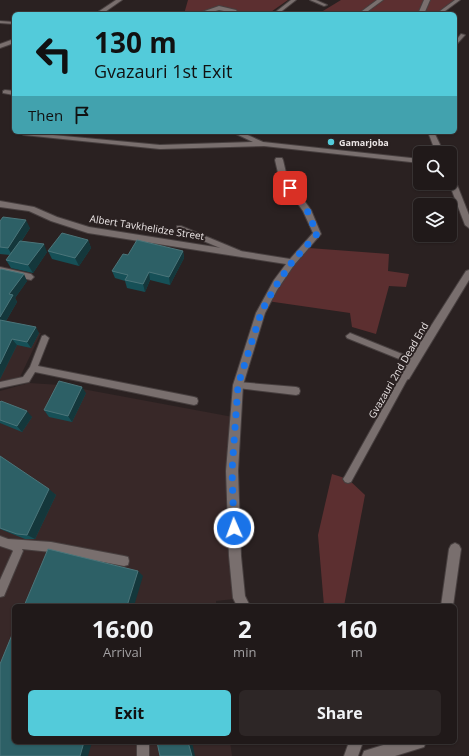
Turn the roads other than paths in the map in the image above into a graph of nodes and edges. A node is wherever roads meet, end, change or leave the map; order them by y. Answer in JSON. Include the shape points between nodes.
{"nodes":[{"id":1,"x":119,"y":0,"type":"edge"},
{"id":2,"x":294,"y":0,"type":"edge"},
{"id":3,"x":312,"y":0,"type":"edge"},
{"id":4,"x":380,"y":0,"type":"edge"},
{"id":5,"x":427,"y":0,"type":"edge"},
{"id":6,"x":458,"y":0,"type":"edge"},
{"id":7,"x":374,"y":2,"type":"edge"},
{"id":8,"x":325,"y":5,"type":"dead end"},
{"id":9,"x":101,"y":12,"type":"edge"},
{"id":10,"x":206,"y":12,"type":"edge"},
{"id":11,"x":235,"y":12,"type":"edge"},
{"id":12,"x":278,"y":12,"type":"edge"},
{"id":13,"x":363,"y":12,"type":"edge"},
{"id":14,"x":422,"y":12,"type":"edge"},
{"id":15,"x":441,"y":12,"type":"edge"},
{"id":16,"x":0,"y":22,"type":"edge"},
{"id":17,"x":12,"y":23,"type":"edge"},
{"id":18,"x":463,"y":35,"type":"dead end"},
{"id":19,"x":12,"y":41,"type":"edge"},
{"id":20,"x":457,"y":42,"type":"edge"},
{"id":21,"x":0,"y":46,"type":"edge"},
{"id":22,"x":5,"y":92,"type":"dead end"},
{"id":23,"x":12,"y":93,"type":"edge"},
{"id":24,"x":24,"y":134,"type":"dead end"},
{"id":25,"x":240,"y":134,"type":"edge"},
{"id":26,"x":432,"y":134,"type":"edge"},
{"id":27,"x":264,"y":144,"type":"junction"},
{"id":28,"x":437,"y":146,"type":"edge"},
{"id":29,"x":279,"y":160,"type":"dead end"},
{"id":30,"x":413,"y":160,"type":"edge"},
{"id":31,"x":455,"y":190,"type":"edge"},
{"id":32,"x":0,"y":204,"type":"edge"},
{"id":33,"x":469,"y":225,"type":"edge"},
{"id":34,"x":179,"y":228,"type":"dead end"},
{"id":35,"x":240,"y":254,"type":"junction"},
{"id":36,"x":292,"y":262,"type":"junction"},
{"id":37,"x":0,"y":270,"type":"edge"},
{"id":38,"x":469,"y":273,"type":"edge"},
{"id":39,"x":31,"y":277,"type":"dead end"},
{"id":40,"x":350,"y":336,"type":"dead end"},
{"id":41,"x":45,"y":338,"type":"dead end"},
{"id":42,"x":414,"y":362,"type":"junction"},
{"id":43,"x":33,"y":368,"type":"junction"},
{"id":44,"x":405,"y":376,"type":"joint"},
{"id":45,"x":0,"y":385,"type":"edge"},
{"id":46,"x":238,"y":385,"type":"junction"},
{"id":47,"x":296,"y":391,"type":"dead end"},
{"id":48,"x":194,"y":401,"type":"dead end"},
{"id":49,"x":348,"y":479,"type":"dead end"},
{"id":50,"x":4,"y":542,"type":"edge"},
{"id":51,"x":455,"y":549,"type":"dead end"},
{"id":52,"x":124,"y":561,"type":"dead end"},
{"id":53,"x":0,"y":592,"type":"edge"},
{"id":54,"x":243,"y":604,"type":"edge"},
{"id":55,"x":447,"y":604,"type":"edge"},
{"id":56,"x":143,"y":744,"type":"edge"},
{"id":57,"x":355,"y":744,"type":"edge"},
{"id":58,"x":418,"y":744,"type":"edge"},
{"id":59,"x":143,"y":756,"type":"edge"},
{"id":60,"x":351,"y":756,"type":"edge"},
{"id":61,"x":369,"y":756,"type":"edge"}],
"edges":[{"from":1,"to":9,"type":"street"},
{"from":2,"to":12,"type":"lane"},
{"from":3,"to":8,"type":"lane"},
{"from":4,"to":7,"type":"street"},
{"from":5,"to":14,"type":"street"},
{"from":6,"to":15,"type":"lane"},
{"from":7,"to":13,"type":"street"},
{"from":10,"to":11,"type":"street","via":[[219,8]]},
{"from":16,"to":17,"type":"lane"},
{"from":18,"to":20,"type":"lane"},
{"from":19,"to":21,"type":"street"},
{"from":22,"to":23,"type":"street"},
{"from":24,"to":27,"type":"street","via":[[160,147]]},
{"from":25,"to":27,"type":"street"},
{"from":26,"to":28,"type":"street"},
{"from":27,"to":30,"type":"street"},
{"from":29,"to":36,"type":"street","via":[[283,178],[307,210],[317,234]]},
{"from":31,"to":33,"type":"street"},
{"from":32,"to":35,"type":"street","name":"Albert Tavkhelidze Street","via":[[31,209],[88,230]]},
{"from":34,"to":35,"type":"lane"},
{"from":35,"to":36,"type":"street","name":"Albert Tavkhelidze Street"},
{"from":36,"to":46,"type":"street","via":[[261,313]]},
{"from":37,"to":39,"type":"lane"},
{"from":38,"to":42,"type":"street","name":"Gvazauri 2nd Dead End"},
{"from":40,"to":42,"type":"lane"},
{"from":41,"to":43,"type":"lane"},
{"from":42,"to":44,"type":"street","name":"Gvazauri 2nd Dead End"},
{"from":43,"to":45,"type":"lane","via":[[26,380]]},
{"from":43,"to":48,"type":"lane"},
{"from":44,"to":49,"type":"lane","name":"Gvazauri 2nd Dead End"},
{"from":46,"to":47,"type":"lane"},
{"from":46,"to":54,"type":"street","via":[[232,479],[235,556],[239,598]]},
{"from":50,"to":52,"type":"lane","via":[[51,547]]},
{"from":50,"to":53,"type":"lane","via":[[16,546],[18,551]]},
{"from":51,"to":55,"type":"street"},
{"from":56,"to":59,"type":"lane"},
{"from":57,"to":60,"type":"street"},
{"from":58,"to":61,"type":"street"}]}
